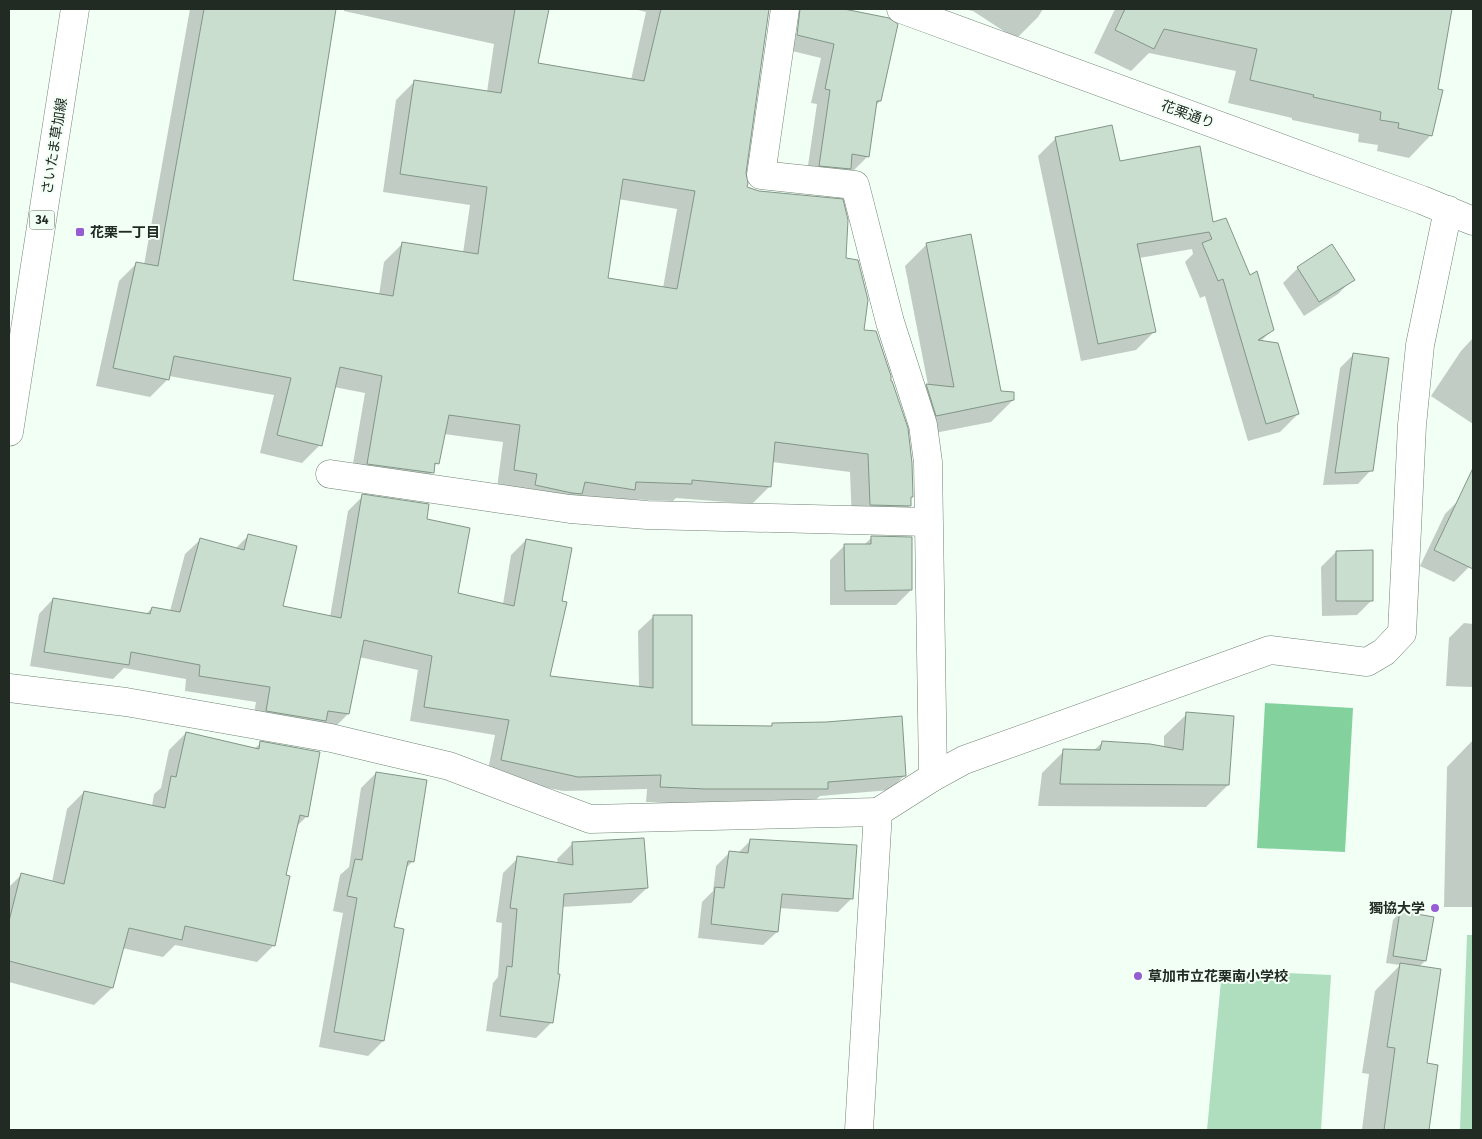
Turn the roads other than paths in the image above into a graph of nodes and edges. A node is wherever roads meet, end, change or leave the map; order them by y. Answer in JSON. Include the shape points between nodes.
{"nodes":[{"id":1,"x":76,"y":9,"type":"edge"},
{"id":2,"x":785,"y":9,"type":"edge"},
{"id":3,"x":901,"y":9,"type":"edge"},
{"id":4,"x":1448,"y":210,"type":"junction"},
{"id":5,"x":1473,"y":221,"type":"edge"},
{"id":6,"x":9,"y":432,"type":"edge"},
{"id":7,"x":330,"y":474,"type":"dead end"},
{"id":8,"x":928,"y":522,"type":"junction"},
{"id":9,"x":9,"y":688,"type":"edge"},
{"id":10,"x":933,"y":777,"type":"junction"},
{"id":11,"x":878,"y":812,"type":"junction"},
{"id":12,"x":859,"y":1130,"type":"edge"}],
"edges":[{"from":1,"to":6,"type":"street","name":"さいたま草加線","number":"34"},
{"from":2,"to":8,"type":"street","via":[[761,176],[855,185],[890,322],[923,425],[928,462]]},
{"from":3,"to":4,"type":"street","name":"花栗通り"},
{"from":4,"to":5,"type":"street","name":"花栗通り"},
{"from":4,"to":10,"type":"street","via":[[1419,354],[1412,424],[1402,633],[1384,652],[1367,662],[1270,650],[964,760]]},
{"from":7,"to":8,"type":"street","via":[[570,509],[648,516]]},
{"from":8,"to":10,"type":"street"},
{"from":9,"to":11,"type":"street","via":[[126,702],[331,738],[449,766],[590,819]]},
{"from":10,"to":11,"type":"street"},
{"from":11,"to":12,"type":"street"}]}
